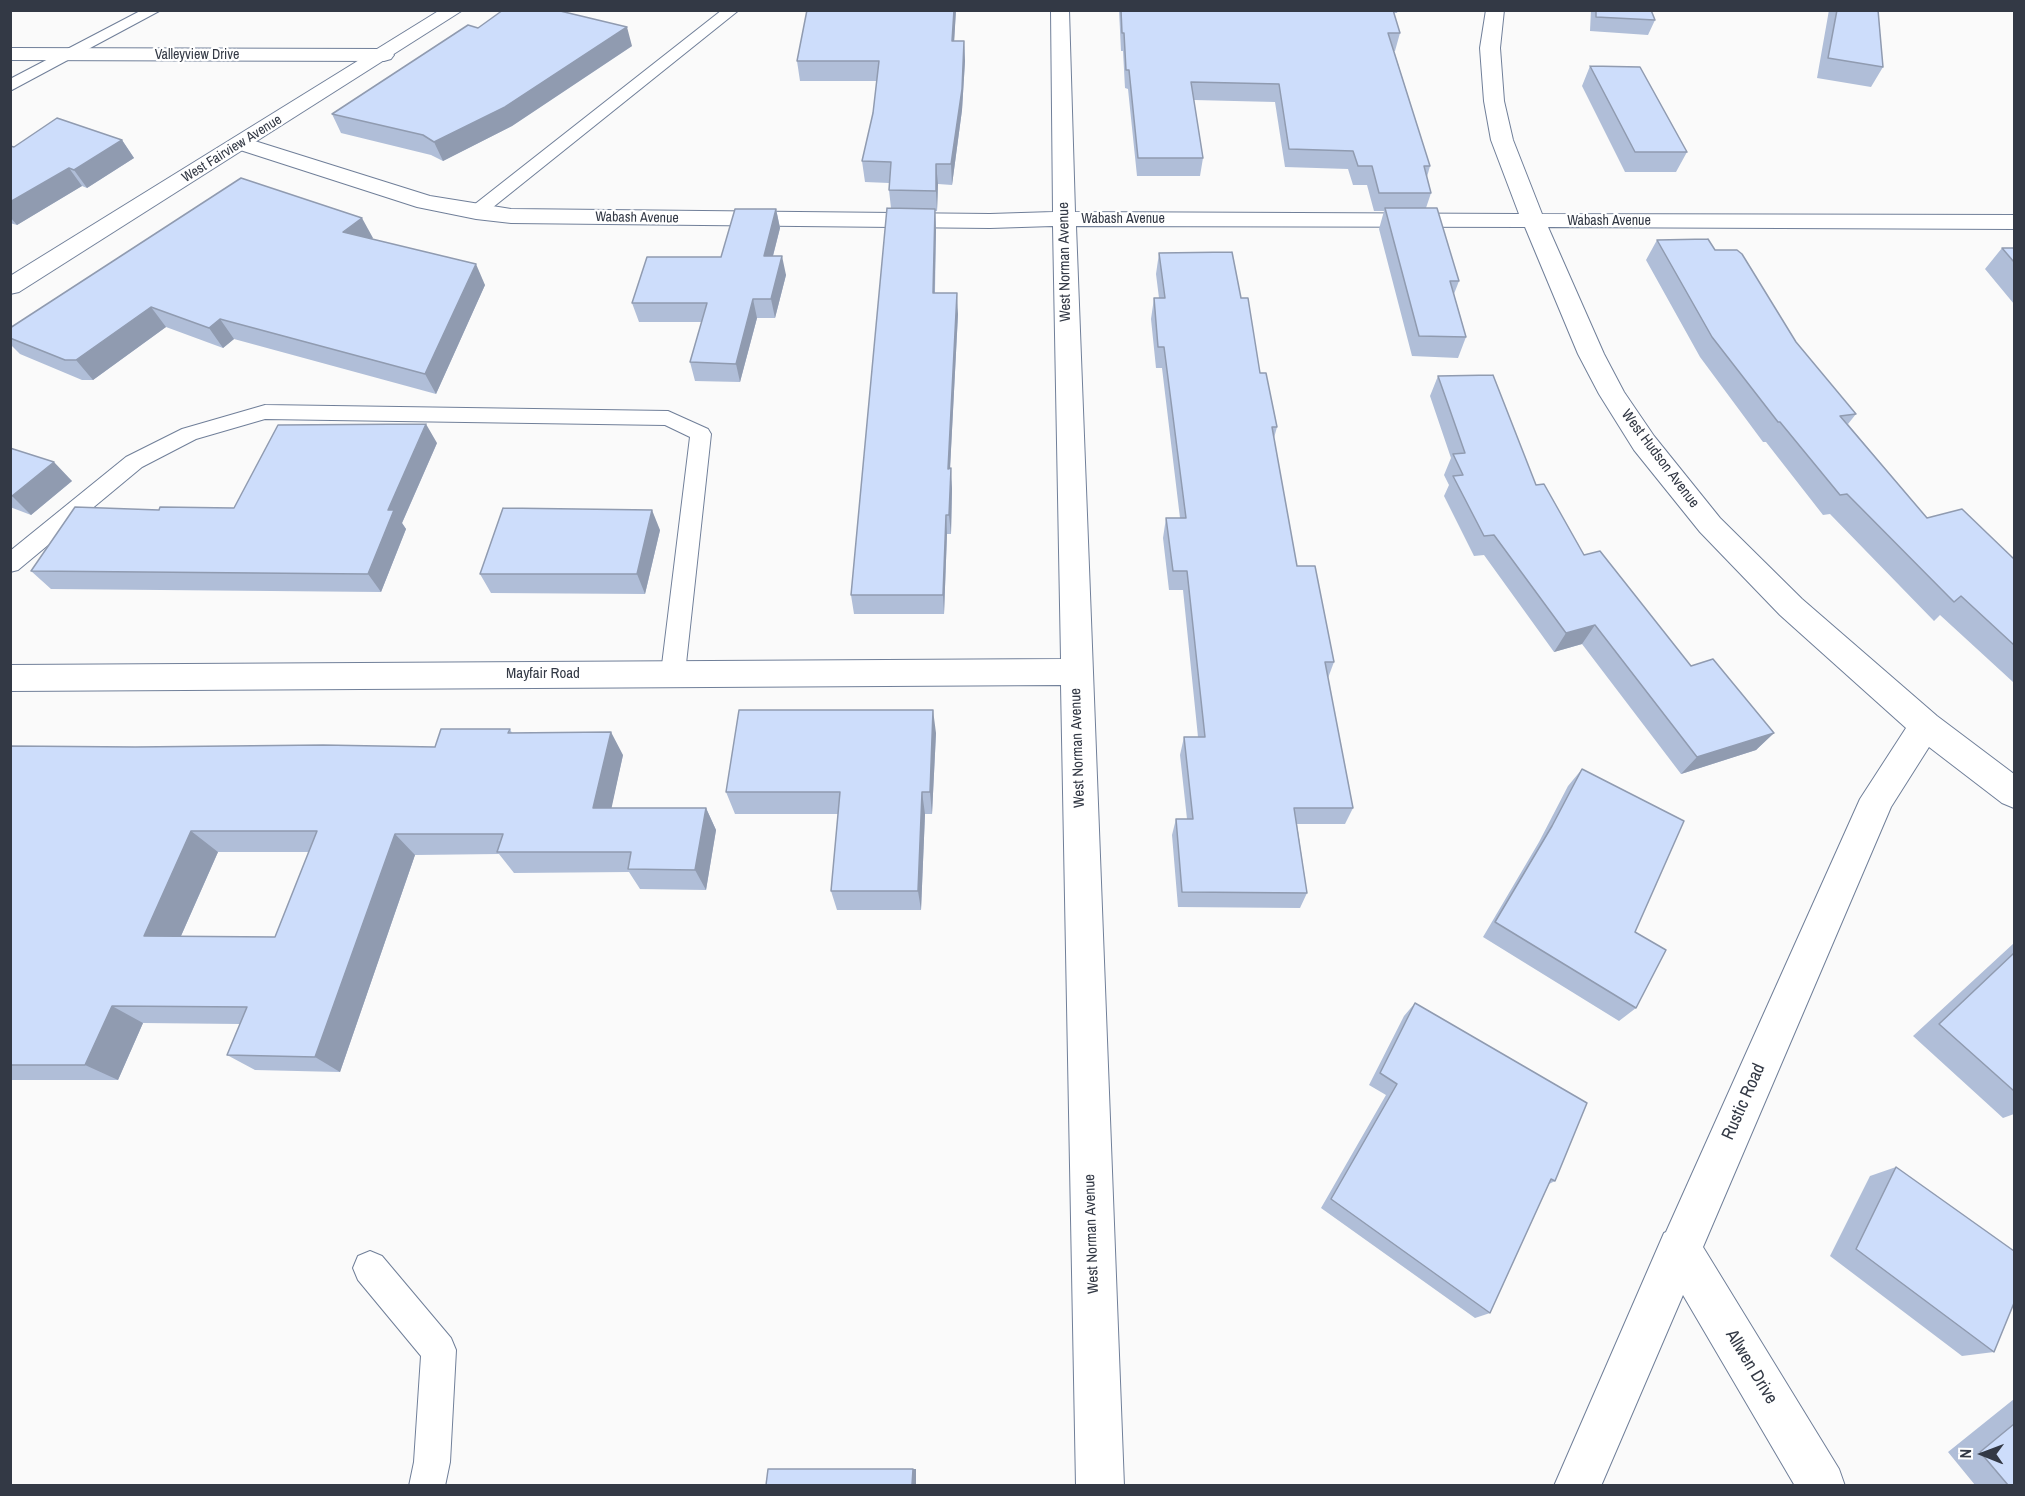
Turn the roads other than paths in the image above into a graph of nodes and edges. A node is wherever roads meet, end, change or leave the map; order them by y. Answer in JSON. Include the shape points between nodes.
{"nodes":[{"id":1,"x":154,"y":10,"type":"edge"},
{"id":2,"x":454,"y":10,"type":"edge"},
{"id":3,"x":732,"y":10,"type":"edge"},
{"id":4,"x":1060,"y":10,"type":"edge"},
{"id":5,"x":1495,"y":10,"type":"edge"},
{"id":6,"x":10,"y":54,"type":"edge"},
{"id":7,"x":71,"y":54,"type":"junction"},
{"id":8,"x":384,"y":55,"type":"junction"},
{"id":9,"x":10,"y":86,"type":"edge"},
{"id":10,"x":242,"y":143,"type":"junction"},
{"id":11,"x":476,"y":212,"type":"junction"},
{"id":12,"x":1064,"y":219,"type":"junction"},
{"id":13,"x":1535,"y":221,"type":"junction"},
{"id":14,"x":2014,"y":222,"type":"edge"},
{"id":15,"x":10,"y":287,"type":"edge"},
{"id":16,"x":10,"y":564,"type":"edge"},
{"id":17,"x":1076,"y":672,"type":"junction"},
{"id":18,"x":673,"y":673,"type":"junction"},
{"id":19,"x":10,"y":678,"type":"edge"},
{"id":20,"x":1924,"y":726,"type":"junction"},
{"id":21,"x":2014,"y":793,"type":"edge"},
{"id":22,"x":1680,"y":1248,"type":"junction"},
{"id":23,"x":370,"y":1269,"type":"dead end"},
{"id":24,"x":427,"y":1485,"type":"edge"},
{"id":25,"x":1100,"y":1485,"type":"edge"},
{"id":26,"x":1577,"y":1485,"type":"edge"},
{"id":27,"x":1822,"y":1485,"type":"edge"}],
"edges":[{"from":1,"to":7,"type":"lane"},
{"from":2,"to":8,"type":"street","name":"West Fairview Avenue"},
{"from":3,"to":11,"type":"lane"},
{"from":4,"to":12,"type":"street","name":"West Norman Avenue"},
{"from":5,"to":13,"type":"street","name":"West Hudson Avenue","via":[[1490,48],[1494,101],[1502,140]]},
{"from":6,"to":7,"type":"street","name":"Valleyview Drive"},
{"from":7,"to":8,"type":"street","name":"Valleyview Drive"},
{"from":7,"to":9,"type":"lane"},
{"from":8,"to":10,"type":"street","name":"West Fairview Avenue"},
{"from":10,"to":11,"type":"street","name":"Wabash Avenue","via":[[425,201]]},
{"from":10,"to":15,"type":"street","name":"West Fairview Avenue"},
{"from":11,"to":12,"type":"street","name":"Wabash Avenue","via":[[623,218]]},
{"from":12,"to":13,"type":"street","name":"Wabash Avenue"},
{"from":12,"to":17,"type":"street","name":"West Norman Avenue"},
{"from":13,"to":14,"type":"street","name":"Wabash Avenue"},
{"from":13,"to":20,"type":"street","name":"West Hudson Avenue","via":[[1592,354],[1644,443],[1710,525],[1791,607]]},
{"from":16,"to":18,"type":"lane","via":[[134,462],[189,434],[265,412],[668,418],[701,434]]},
{"from":17,"to":18,"type":"street","name":"Mayfair Road"},
{"from":17,"to":25,"type":"street","name":"West Norman Avenue"},
{"from":18,"to":19,"type":"street","name":"Mayfair Road"},
{"from":20,"to":21,"type":"street","name":"West Hudson Avenue"},
{"from":20,"to":22,"type":"street","name":"Rustic Road","via":[[1877,798]]},
{"from":22,"to":26,"type":"street","name":"Rustic Road"},
{"from":22,"to":27,"type":"street","name":"Allwen Drive"},
{"from":23,"to":24,"type":"lane","via":[[439,1350]]}]}
